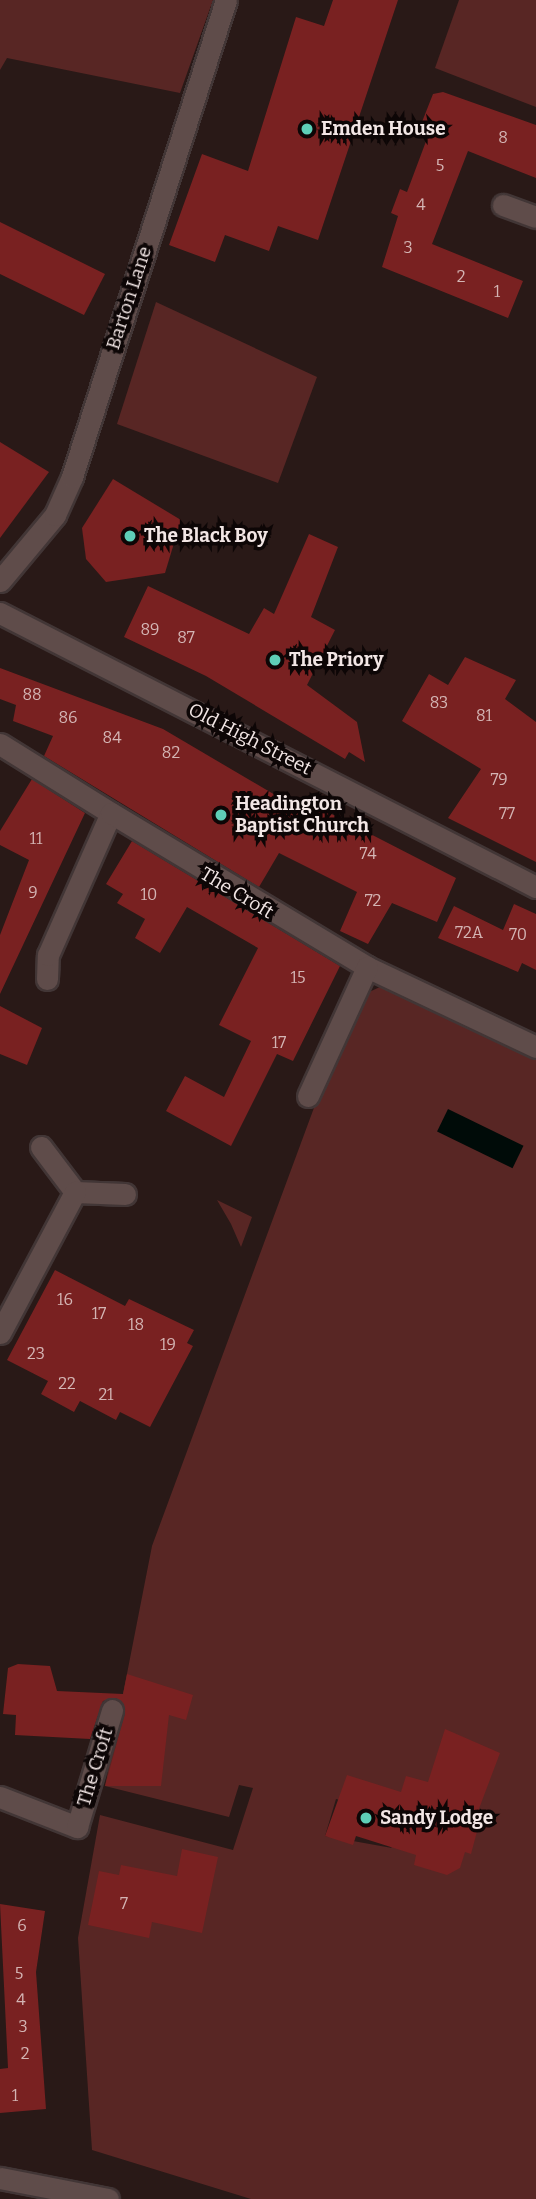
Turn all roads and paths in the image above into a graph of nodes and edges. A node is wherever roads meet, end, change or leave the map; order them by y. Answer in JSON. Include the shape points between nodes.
{"nodes":[{"id":1,"x":226,"y":0,"type":"edge"},
{"id":2,"x":503,"y":205,"type":"dead end"},
{"id":3,"x":536,"y":217,"type":"edge"},
{"id":4,"x":0,"y":580,"type":"edge"},
{"id":5,"x":0,"y":613,"type":"edge"},
{"id":6,"x":0,"y":744,"type":"edge"},
{"id":7,"x":111,"y":813,"type":"junction"},
{"id":8,"x":536,"y":887,"type":"edge"},
{"id":9,"x":367,"y":967,"type":"junction"},
{"id":10,"x":47,"y":979,"type":"dead end"},
{"id":11,"x":536,"y":1047,"type":"edge"},
{"id":12,"x":308,"y":1096,"type":"dead end"},
{"id":13,"x":41,"y":1147,"type":"dead end"},
{"id":14,"x":75,"y":1192,"type":"junction"},
{"id":15,"x":125,"y":1194,"type":"dead end"},
{"id":16,"x":0,"y":1333,"type":"edge"},
{"id":17,"x":112,"y":1710,"type":"dead end"},
{"id":18,"x":0,"y":1797,"type":"edge"},
{"id":19,"x":0,"y":2178,"type":"edge"},
{"id":20,"x":108,"y":2199,"type":"edge"}],
"edges":[{"from":1,"to":4,"type":"street","name":"Barton Lane","via":[[72,477],[55,515]]},
{"from":2,"to":3,"type":"street"},
{"from":5,"to":8,"type":"street","name":"Old High Street"},
{"from":6,"to":7,"type":"street","name":"The Croft"},
{"from":7,"to":9,"type":"street","name":"The Croft"},
{"from":7,"to":10,"type":"street","via":[[48,955]]},
{"from":9,"to":11,"type":"street","name":"The Croft"},
{"from":9,"to":12,"type":"street"},
{"from":13,"to":14,"type":"street"},
{"from":14,"to":15,"type":"street"},
{"from":14,"to":16,"type":"street"},
{"from":17,"to":18,"type":"street","name":"The Croft","via":[[77,1827]]},
{"from":19,"to":20,"type":"street"}]}
